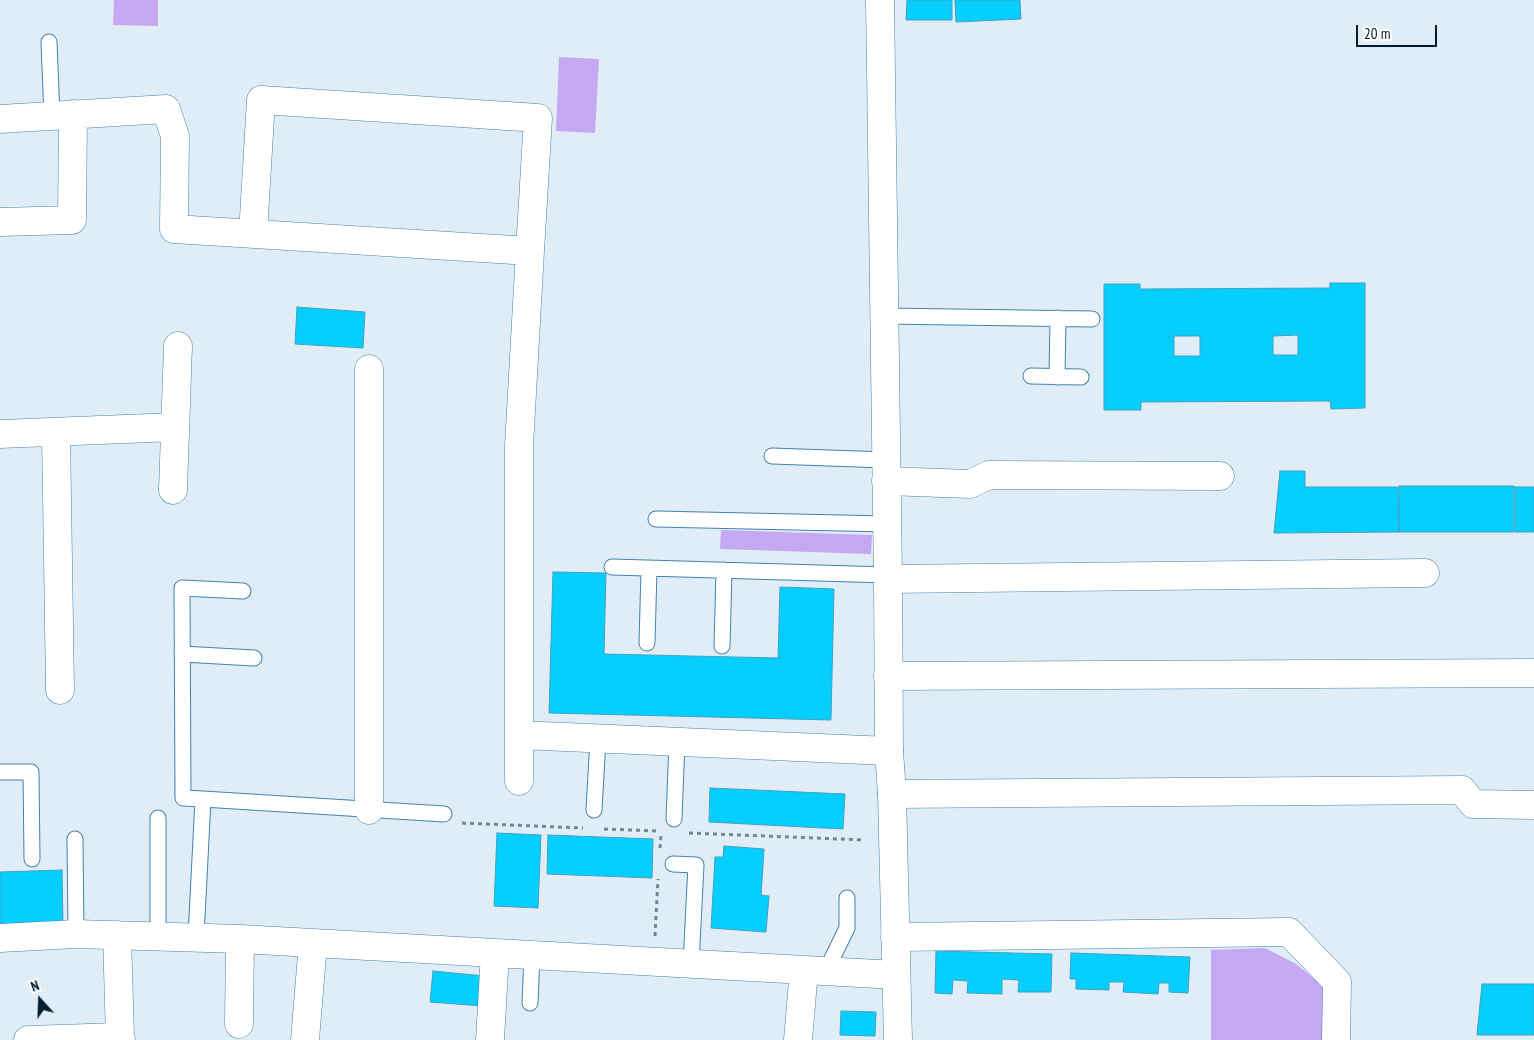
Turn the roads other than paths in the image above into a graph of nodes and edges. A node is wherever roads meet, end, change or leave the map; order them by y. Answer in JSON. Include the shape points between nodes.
{"nodes":[{"id":1,"x":880,"y":0,"type":"edge"},
{"id":2,"x":49,"y":42,"type":"dead end"},
{"id":3,"x":62,"y":115,"type":"junction"},
{"id":4,"x":0,"y":119,"type":"edge"},
{"id":5,"x":0,"y":222,"type":"edge"},
{"id":6,"x":253,"y":234,"type":"junction"},
{"id":7,"x":530,"y":250,"type":"junction"},
{"id":8,"x":884,"y":316,"type":"junction"},
{"id":9,"x":1058,"y":318,"type":"junction"},
{"id":10,"x":1092,"y":319,"type":"dead end"},
{"id":11,"x":178,"y":346,"type":"dead end"},
{"id":12,"x":370,"y":369,"type":"dead end"},
{"id":13,"x":1031,"y":376,"type":"dead end"},
{"id":14,"x":1057,"y":377,"type":"junction"},
{"id":15,"x":1081,"y":377,"type":"dead end"},
{"id":16,"x":176,"y":427,"type":"junction"},
{"id":17,"x":56,"y":432,"type":"junction"},
{"id":18,"x":0,"y":434,"type":"edge"},
{"id":19,"x":772,"y":456,"type":"dead end"},
{"id":20,"x":886,"y":471,"type":"junction"},
{"id":21,"x":1220,"y":476,"type":"dead end"},
{"id":22,"x":173,"y":490,"type":"dead end"},
{"id":23,"x":656,"y":519,"type":"dead end"},
{"id":24,"x":887,"y":524,"type":"junction"},
{"id":25,"x":612,"y":567,"type":"dead end"},
{"id":26,"x":649,"y":569,"type":"junction"},
{"id":27,"x":724,"y":570,"type":"junction"},
{"id":28,"x":1425,"y":573,"type":"dead end"},
{"id":29,"x":888,"y":577,"type":"junction"},
{"id":30,"x":243,"y":591,"type":"dead end"},
{"id":31,"x":647,"y":644,"type":"dead end"},
{"id":32,"x":722,"y":646,"type":"dead end"},
{"id":33,"x":182,"y":654,"type":"junction"},
{"id":34,"x":254,"y":658,"type":"dead end"},
{"id":35,"x":1534,"y":672,"type":"edge"},
{"id":36,"x":888,"y":676,"type":"junction"},
{"id":37,"x":60,"y":690,"type":"dead end"},
{"id":38,"x":519,"y":735,"type":"junction"},
{"id":39,"x":598,"y":739,"type":"junction"},
{"id":40,"x":677,"y":742,"type":"junction"},
{"id":41,"x":889,"y":751,"type":"junction"},
{"id":42,"x":0,"y":772,"type":"edge"},
{"id":43,"x":519,"y":782,"type":"dead end"},
{"id":44,"x":892,"y":794,"type":"junction"},
{"id":45,"x":203,"y":799,"type":"junction"},
{"id":46,"x":1534,"y":805,"type":"edge"},
{"id":47,"x":369,"y":810,"type":"junction"},
{"id":48,"x":594,"y":810,"type":"dead end"},
{"id":49,"x":444,"y":814,"type":"dead end"},
{"id":50,"x":158,"y":818,"type":"dead end"},
{"id":51,"x":674,"y":819,"type":"dead end"},
{"id":52,"x":76,"y":839,"type":"dead end"},
{"id":53,"x":32,"y":859,"type":"dead end"},
{"id":54,"x":673,"y":864,"type":"dead end"},
{"id":55,"x":847,"y":898,"type":"dead end"},
{"id":56,"x":76,"y":934,"type":"junction"},
{"id":57,"x":117,"y":935,"type":"junction"},
{"id":58,"x":158,"y":936,"type":"junction"},
{"id":59,"x":895,"y":937,"type":"junction"},
{"id":60,"x":0,"y":938,"type":"edge"},
{"id":61,"x":196,"y":938,"type":"junction"},
{"id":62,"x":240,"y":939,"type":"junction"},
{"id":63,"x":313,"y":943,"type":"junction"},
{"id":64,"x":495,"y":953,"type":"junction"},
{"id":65,"x":532,"y":955,"type":"junction"},
{"id":66,"x":690,"y":964,"type":"junction"},
{"id":67,"x":815,"y":971,"type":"junction"},
{"id":68,"x":896,"y":975,"type":"junction"},
{"id":69,"x":530,"y":1003,"type":"dead end"},
{"id":70,"x":239,"y":1024,"type":"dead end"},
{"id":71,"x":120,"y":1039,"type":"edge"},
{"id":72,"x":28,"y":1040,"type":"edge"},
{"id":73,"x":305,"y":1040,"type":"edge"},
{"id":74,"x":490,"y":1040,"type":"edge"},
{"id":75,"x":798,"y":1040,"type":"edge"},
{"id":76,"x":898,"y":1040,"type":"edge"},
{"id":77,"x":1336,"y":1040,"type":"edge"}],
"edges":[{"from":1,"to":8,"type":"street"},
{"from":2,"to":3,"type":"lane"},
{"from":3,"to":4,"type":"street"},
{"from":3,"to":5,"type":"street","via":[[72,220]]},
{"from":3,"to":6,"type":"street","via":[[166,109],[175,136],[174,229]]},
{"from":6,"to":7,"type":"street"},
{"from":6,"to":7,"type":"street","via":[[261,100],[538,118]]},
{"from":7,"to":38,"type":"street","via":[[519,446]]},
{"from":8,"to":9,"type":"lane"},
{"from":8,"to":20,"type":"street"},
{"from":9,"to":10,"type":"lane"},
{"from":9,"to":14,"type":"lane"},
{"from":11,"to":16,"type":"street"},
{"from":12,"to":47,"type":"street"},
{"from":13,"to":14,"type":"lane"},
{"from":14,"to":15,"type":"lane"},
{"from":16,"to":17,"type":"street"},
{"from":16,"to":22,"type":"street"},
{"from":17,"to":18,"type":"street"},
{"from":17,"to":37,"type":"street"},
{"from":19,"to":20,"type":"lane"},
{"from":20,"to":21,"type":"street","via":[[970,484],[989,475]]},
{"from":20,"to":24,"type":"street"},
{"from":23,"to":24,"type":"lane"},
{"from":24,"to":29,"type":"street"},
{"from":25,"to":26,"type":"lane"},
{"from":26,"to":27,"type":"lane"},
{"from":26,"to":31,"type":"lane"},
{"from":27,"to":29,"type":"lane"},
{"from":27,"to":32,"type":"lane"},
{"from":28,"to":29,"type":"street"},
{"from":29,"to":36,"type":"street"},
{"from":30,"to":33,"type":"lane","via":[[182,588]]},
{"from":33,"to":34,"type":"lane"},
{"from":33,"to":45,"type":"lane","via":[[183,798]]},
{"from":35,"to":36,"type":"street"},
{"from":36,"to":41,"type":"street"},
{"from":38,"to":39,"type":"street"},
{"from":38,"to":43,"type":"street"},
{"from":39,"to":40,"type":"street"},
{"from":39,"to":48,"type":"lane"},
{"from":40,"to":41,"type":"street"},
{"from":40,"to":51,"type":"lane"},
{"from":41,"to":44,"type":"street"},
{"from":42,"to":53,"type":"lane","via":[[31,772]]},
{"from":44,"to":46,"type":"street","via":[[1462,790],[1473,804]]},
{"from":44,"to":59,"type":"street"},
{"from":45,"to":47,"type":"lane"},
{"from":45,"to":61,"type":"lane"},
{"from":47,"to":49,"type":"lane"},
{"from":50,"to":58,"type":"lane"},
{"from":52,"to":56,"type":"lane"},
{"from":54,"to":66,"type":"lane","via":[[696,865]]},
{"from":55,"to":67,"type":"lane","via":[[847,928]]},
{"from":56,"to":57,"type":"street"},
{"from":56,"to":60,"type":"street"},
{"from":57,"to":58,"type":"street"},
{"from":57,"to":71,"type":"street"},
{"from":58,"to":61,"type":"street"},
{"from":59,"to":68,"type":"street"},
{"from":59,"to":77,"type":"street","via":[[1289,932],[1337,982]]},
{"from":61,"to":62,"type":"street"},
{"from":62,"to":63,"type":"street"},
{"from":62,"to":70,"type":"street"},
{"from":63,"to":64,"type":"street"},
{"from":63,"to":73,"type":"street"},
{"from":64,"to":65,"type":"street"},
{"from":64,"to":74,"type":"street"},
{"from":65,"to":66,"type":"street"},
{"from":65,"to":69,"type":"lane"},
{"from":66,"to":67,"type":"street"},
{"from":67,"to":68,"type":"street"},
{"from":67,"to":75,"type":"street"},
{"from":68,"to":76,"type":"street"},
{"from":71,"to":72,"type":"street"}]}
